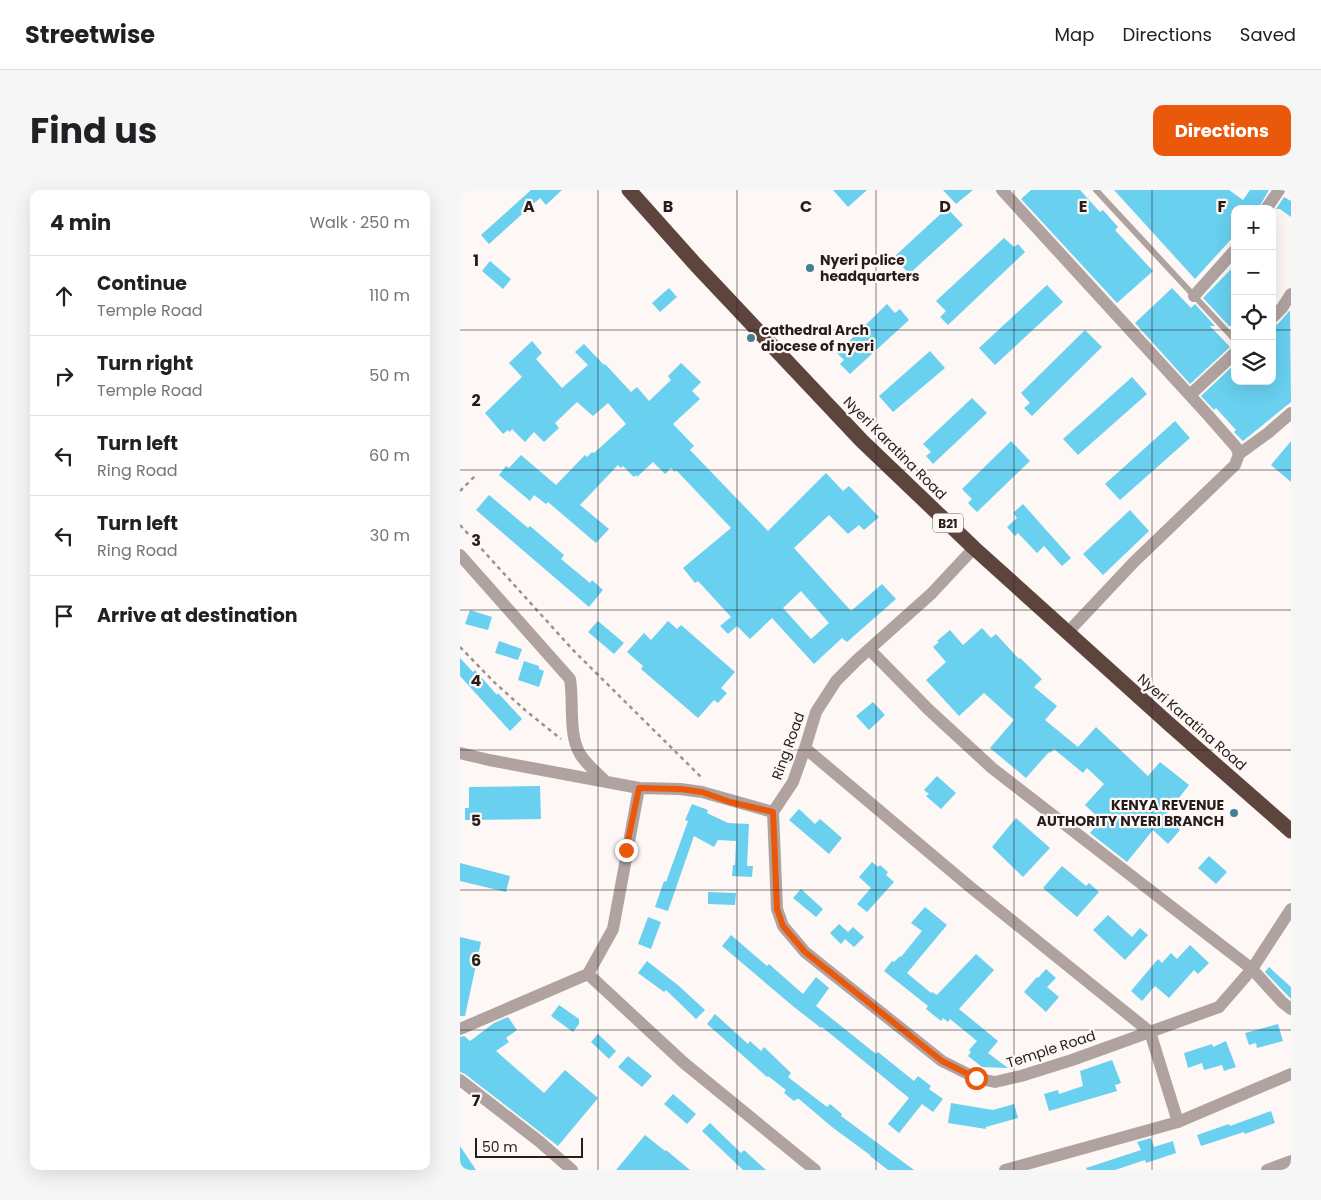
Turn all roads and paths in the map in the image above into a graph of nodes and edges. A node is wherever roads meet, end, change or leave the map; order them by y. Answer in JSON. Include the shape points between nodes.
{"nodes":[{"id":1,"x":629,"y":190,"type":"edge"},
{"id":2,"x":1002,"y":190,"type":"edge"},
{"id":3,"x":1096,"y":190,"type":"edge"},
{"id":4,"x":1279,"y":190,"type":"edge"},
{"id":5,"x":1269,"y":205,"type":"edge"},
{"id":6,"x":1231,"y":254,"type":"edge"},
{"id":7,"x":1291,"y":294,"type":"edge"},
{"id":8,"x":1194,"y":296,"type":"junction"},
{"id":9,"x":1276,"y":314,"type":"edge"},
{"id":10,"x":1231,"y":336,"type":"edge"},
{"id":11,"x":1231,"y":358,"type":"edge"},
{"id":12,"x":1190,"y":395,"type":"junction"},
{"id":13,"x":1291,"y":413,"type":"edge"},
{"id":14,"x":1239,"y":454,"type":"junction"},
{"id":15,"x":476,"y":476,"type":"dead end"},
{"id":16,"x":460,"y":491,"type":"edge"},
{"id":17,"x":460,"y":525,"type":"edge"},
{"id":18,"x":974,"y":548,"type":"junction"},
{"id":19,"x":460,"y":555,"type":"edge"},
{"id":20,"x":1068,"y":632,"type":"junction"},
{"id":21,"x":460,"y":647,"type":"edge"},
{"id":22,"x":869,"y":649,"type":"junction"},
{"id":23,"x":805,"y":748,"type":"junction"},
{"id":24,"x":460,"y":753,"type":"edge"},
{"id":25,"x":580,"y":754,"type":"junction"},
{"id":26,"x":604,"y":780,"type":"junction"},
{"id":27,"x":705,"y":781,"type":"dead end"},
{"id":28,"x":639,"y":788,"type":"junction"},
{"id":29,"x":773,"y":812,"type":"junction"},
{"id":30,"x":1291,"y":831,"type":"edge"},
{"id":31,"x":1291,"y":909,"type":"edge"},
{"id":32,"x":1252,"y":970,"type":"junction"},
{"id":33,"x":588,"y":974,"type":"junction"},
{"id":34,"x":1291,"y":1009,"type":"edge"},
{"id":35,"x":460,"y":1029,"type":"edge"},
{"id":36,"x":1150,"y":1032,"type":"junction"},
{"id":37,"x":1291,"y":1074,"type":"edge"},
{"id":38,"x":460,"y":1080,"type":"edge"},
{"id":39,"x":1178,"y":1122,"type":"junction"},
{"id":40,"x":1291,"y":1162,"type":"edge"},
{"id":41,"x":572,"y":1170,"type":"edge"},
{"id":42,"x":815,"y":1170,"type":"edge"},
{"id":43,"x":1005,"y":1170,"type":"edge"},
{"id":44,"x":1267,"y":1170,"type":"edge"}],
"edges":[{"from":1,"to":18,"type":"highway","name":"Nyeri Karatina Road","number":"B21","via":[[862,441]]},
{"from":2,"to":12,"type":"street"},
{"from":3,"to":8,"type":"lane"},
{"from":4,"to":5,"type":"street"},
{"from":6,"to":8,"type":"street"},
{"from":7,"to":9,"type":"street"},
{"from":8,"to":10,"type":"lane"},
{"from":11,"to":12,"type":"street"},
{"from":12,"to":14,"type":"street"},
{"from":13,"to":14,"type":"street"},
{"from":14,"to":20,"type":"street","via":[[1235,465],[1134,562]]},
{"from":15,"to":16,"type":"path"},
{"from":17,"to":27,"type":"path","via":[[573,650]]},
{"from":18,"to":20,"type":"highway","name":"Nyeri Karatina Road","number":"B21"},
{"from":18,"to":22,"type":"street","name":"Ring Road","via":[[931,594]]},
{"from":19,"to":25,"type":"street","via":[[570,679],[574,737]]},
{"from":20,"to":30,"type":"highway","name":"Nyeri Karatina Road","number":"B21"},
{"from":21,"to":25,"type":"path","via":[[525,710]]},
{"from":22,"to":23,"type":"street","name":"Ring Road","via":[[836,681],[826,696],[816,712]]},
{"from":22,"to":32,"type":"street","via":[[992,768]]},
{"from":23,"to":29,"type":"street","name":"Ring Road","via":[[793,782]]},
{"from":23,"to":36,"type":"street"},
{"from":24,"to":26,"type":"street"},
{"from":25,"to":26,"type":"street"},
{"from":26,"to":28,"type":"street"},
{"from":28,"to":29,"type":"street","via":[[702,792]]},
{"from":28,"to":33,"type":"street","via":[[613,929]]},
{"from":29,"to":36,"type":"street","name":"Temple Road","via":[[777,909],[783,926],[805,952],[942,1061],[976,1078],[995,1082],[1072,1060]]},
{"from":31,"to":32,"type":"street","name":"Temple Road"},
{"from":32,"to":34,"type":"street"},
{"from":32,"to":36,"type":"street","name":"Temple Road","via":[[1219,1007]]},
{"from":33,"to":35,"type":"street"},
{"from":33,"to":42,"type":"street","via":[[684,1063]]},
{"from":36,"to":39,"type":"street"},
{"from":37,"to":39,"type":"street"},
{"from":38,"to":41,"type":"street"},
{"from":39,"to":43,"type":"street"},
{"from":40,"to":44,"type":"street"}]}
